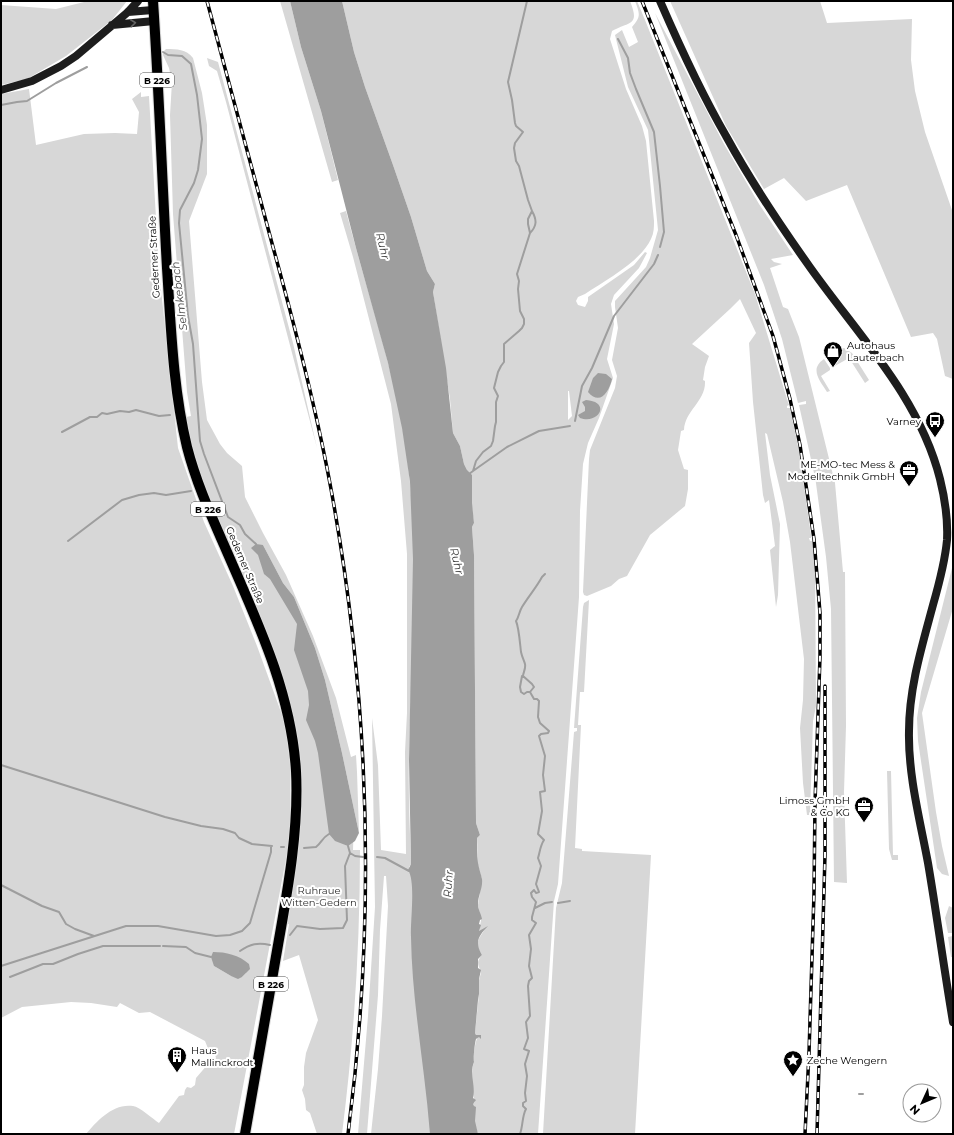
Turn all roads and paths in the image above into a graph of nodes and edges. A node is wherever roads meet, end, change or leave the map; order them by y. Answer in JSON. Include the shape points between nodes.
{"nodes":[{"id":1,"x":138,"y":1,"type":"edge"},
{"id":2,"x":660,"y":1,"type":"edge"},
{"id":3,"x":153,"y":11,"type":"edge"},
{"id":4,"x":128,"y":12,"type":"junction"},
{"id":5,"x":112,"y":25,"type":"junction"},
{"id":6,"x":1,"y":90,"type":"edge"},
{"id":7,"x":953,"y":1022,"type":"edge"},
{"id":8,"x":245,"y":1134,"type":"edge"}],
"edges":[{"from":1,"to":4,"type":"main road"},
{"from":2,"to":7,"type":"main road","via":[[690,67],[729,142],[807,264],[892,375],[924,434],[938,469],[946,519],[946,548],[916,672],[909,732],[911,767]]},
{"from":3,"to":4,"type":"main road"},
{"from":5,"to":3,"type":"main road","one_way":true},
{"from":3,"to":8,"type":"main road","name":"Gederner Straße","number":"B 226","via":[[171,335],[186,444],[199,488],[264,637],[278,676],[294,752],[296,800],[287,894]]},
{"from":4,"to":5,"type":"main road"},
{"from":5,"to":6,"type":"main road","via":[[61,66],[32,81]]}]}
